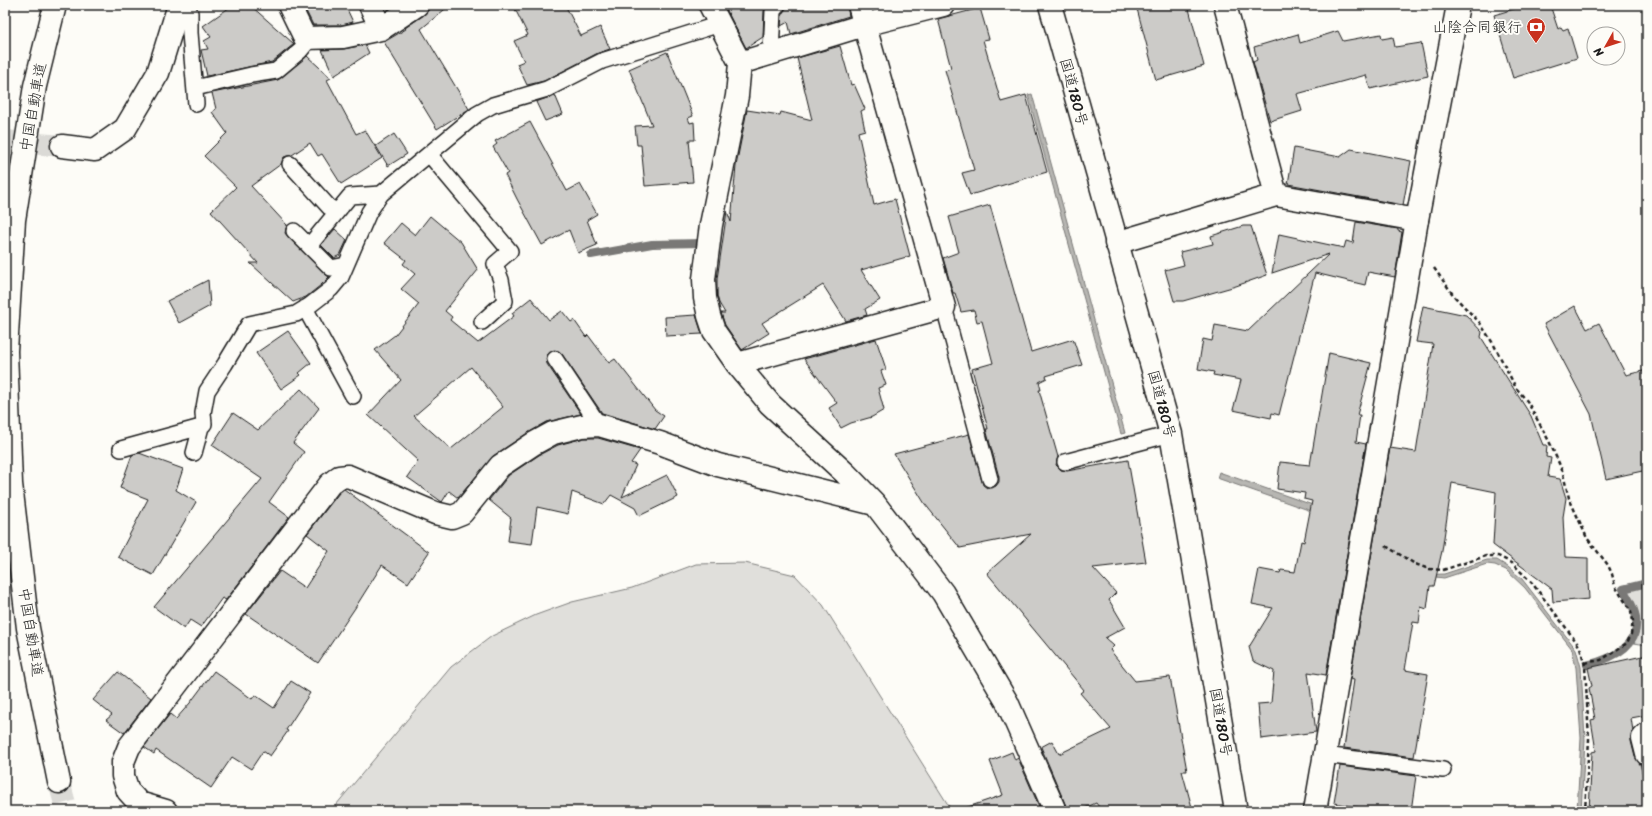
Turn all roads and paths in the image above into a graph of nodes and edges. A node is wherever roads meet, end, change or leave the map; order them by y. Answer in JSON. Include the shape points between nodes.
{"nodes":[{"id":1,"x":55,"y":5,"type":"edge"},
{"id":2,"x":179,"y":5,"type":"edge"},
{"id":3,"x":187,"y":5,"type":"edge"},
{"id":4,"x":289,"y":5,"type":"edge"},
{"id":5,"x":370,"y":5,"type":"edge"},
{"id":6,"x":417,"y":5,"type":"edge"},
{"id":7,"x":710,"y":5,"type":"edge"},
{"id":8,"x":778,"y":5,"type":"edge"},
{"id":9,"x":943,"y":5,"type":"edge"},
{"id":10,"x":1050,"y":5,"type":"edge"},
{"id":11,"x":1225,"y":5,"type":"edge"},
{"id":12,"x":1458,"y":5,"type":"edge"},
{"id":13,"x":861,"y":15,"type":"edge"},
{"id":14,"x":720,"y":24,"type":"junction"},
{"id":15,"x":381,"y":29,"type":"junction"},
{"id":16,"x":311,"y":38,"type":"junction"},
{"id":17,"x":770,"y":53,"type":"junction"},
{"id":18,"x":740,"y":63,"type":"junction"},
{"id":19,"x":194,"y":88,"type":"junction"},
{"id":20,"x":196,"y":104,"type":"dead end"},
{"id":21,"x":62,"y":146,"type":"tunnel mouth"},
{"id":22,"x":429,"y":154,"type":"junction"},
{"id":23,"x":290,"y":164,"type":"dead end"},
{"id":24,"x":382,"y":194,"type":"junction"},
{"id":25,"x":1276,"y":195,"type":"junction"},
{"id":26,"x":337,"y":211,"type":"junction"},
{"id":27,"x":1417,"y":220,"type":"junction"},
{"id":28,"x":294,"y":231,"type":"dead end"},
{"id":29,"x":1116,"y":243,"type":"junction"},
{"id":30,"x":309,"y":246,"type":"junction"},
{"id":31,"x":1411,"y":256,"type":"junction"},
{"id":32,"x":346,"y":265,"type":"junction"},
{"id":33,"x":944,"y":306,"type":"junction"},
{"id":34,"x":305,"y":308,"type":"junction"},
{"id":35,"x":482,"y":322,"type":"dead end"},
{"id":36,"x":555,"y":359,"type":"dead end"},
{"id":37,"x":737,"y":364,"type":"junction"},
{"id":38,"x":353,"y":396,"type":"dead end"},
{"id":39,"x":599,"y":426,"type":"junction"},
{"id":40,"x":201,"y":427,"type":"junction"},
{"id":41,"x":1171,"y":434,"type":"junction"},
{"id":42,"x":121,"y":449,"type":"dead end"},
{"id":43,"x":194,"y":453,"type":"dead end"},
{"id":44,"x":1065,"y":462,"type":"dead end"},
{"id":45,"x":990,"y":479,"type":"dead end"},
{"id":46,"x":876,"y":504,"type":"junction"},
{"id":47,"x":1363,"y":531,"type":"junction"},
{"id":48,"x":1584,"y":663,"type":"junction"},
{"id":49,"x":1647,"y":734,"type":"edge"},
{"id":50,"x":1647,"y":754,"type":"edge"},
{"id":51,"x":1324,"y":755,"type":"junction"},
{"id":52,"x":1443,"y":770,"type":"dead end"},
{"id":53,"x":59,"y":782,"type":"tunnel mouth"},
{"id":54,"x":166,"y":811,"type":"edge"},
{"id":55,"x":1055,"y":811,"type":"edge"},
{"id":56,"x":1236,"y":811,"type":"edge"},
{"id":57,"x":1315,"y":811,"type":"edge"},
{"id":58,"x":1585,"y":811,"type":"edge"}],
"edges":[{"from":1,"to":53,"type":"main road","name":"中国自動車道","via":[[35,86],[14,220],[6,351],[11,484],[28,628]]},
{"from":2,"to":21,"type":"main road","via":[[158,73],[125,129],[95,150]]},
{"from":3,"to":19,"type":"lane","via":[[190,13]]},
{"from":4,"to":16,"type":"main road","via":[[305,38]]},
{"from":5,"to":15,"type":"main road"},
{"from":6,"to":15,"type":"main road"},
{"from":7,"to":14,"type":"main road"},
{"from":8,"to":17,"type":"lane","via":[[773,11]]},
{"from":9,"to":13,"type":"main road"},
{"from":10,"to":29,"type":"main road","name":"国道180号"},
{"from":11,"to":25,"type":"main road"},
{"from":12,"to":27,"type":"main road"},
{"from":13,"to":17,"type":"main road"},
{"from":13,"to":33,"type":"main road"},
{"from":14,"to":18,"type":"main road"},
{"from":14,"to":22,"type":"lane","via":[[602,61],[547,89],[493,105],[477,114]]},
{"from":15,"to":16,"type":"main road","via":[[343,37]]},
{"from":16,"to":19,"type":"lane","via":[[276,72],[251,74]]},
{"from":17,"to":18,"type":"main road"},
{"from":18,"to":37,"type":"main road","via":[[704,279],[705,298],[712,323],[723,345]]},
{"from":19,"to":20,"type":"lane"},
{"from":22,"to":24,"type":"lane"},
{"from":22,"to":35,"type":"lane","via":[[510,252],[495,264],[505,301]]},
{"from":23,"to":26,"type":"lane","via":[[329,207]]},
{"from":24,"to":26,"type":"lane","via":[[350,196]]},
{"from":24,"to":32,"type":"lane","via":[[369,212]]},
{"from":25,"to":27,"type":"main road"},
{"from":25,"to":29,"type":"main road"},
{"from":26,"to":30,"type":"lane"},
{"from":27,"to":31,"type":"main road"},
{"from":28,"to":30,"type":"lane"},
{"from":29,"to":41,"type":"main road","name":"国道180号"},
{"from":30,"to":32,"type":"lane","via":[[331,268]]},
{"from":31,"to":47,"type":"main road"},
{"from":31,"to":48,"type":"path","via":[[1432,265],[1454,296],[1480,323],[1494,345],[1516,388],[1527,401],[1549,441],[1586,538],[1608,565],[1614,586],[1631,611],[1633,621],[1627,643],[1601,660]]},
{"from":32,"to":34,"type":"lane","via":[[331,289]]},
{"from":33,"to":37,"type":"main road"},
{"from":33,"to":45,"type":"lane"},
{"from":34,"to":38,"type":"lane"},
{"from":34,"to":40,"type":"lane","via":[[296,314],[249,324],[207,391],[204,424]]},
{"from":36,"to":39,"type":"lane"},
{"from":37,"to":46,"type":"main road","via":[[770,404],[845,472]]},
{"from":39,"to":46,"type":"main road","via":[[660,443],[718,465]]},
{"from":39,"to":54,"type":"main road","via":[[582,426],[553,433],[533,444],[500,466],[462,513],[452,517],[435,513],[348,476],[339,477],[330,484],[129,747],[123,762],[123,776],[128,791],[139,803]]},
{"from":40,"to":42,"type":"lane"},
{"from":40,"to":43,"type":"lane"},
{"from":41,"to":44,"type":"lane"},
{"from":41,"to":56,"type":"main road","name":"国道180号"},
{"from":46,"to":55,"type":"main road","via":[[947,600],[1007,702]]},
{"from":47,"to":48,"type":"path","via":[[1415,564],[1429,569],[1443,570],[1486,556],[1498,556],[1512,563],[1532,583],[1580,647]]},
{"from":47,"to":51,"type":"main road"},
{"from":48,"to":58,"type":"path","via":[[1589,739]]},
{"from":49,"to":50,"type":"main road","via":[[1643,738]]},
{"from":51,"to":52,"type":"lane"},
{"from":51,"to":57,"type":"main road"}]}
